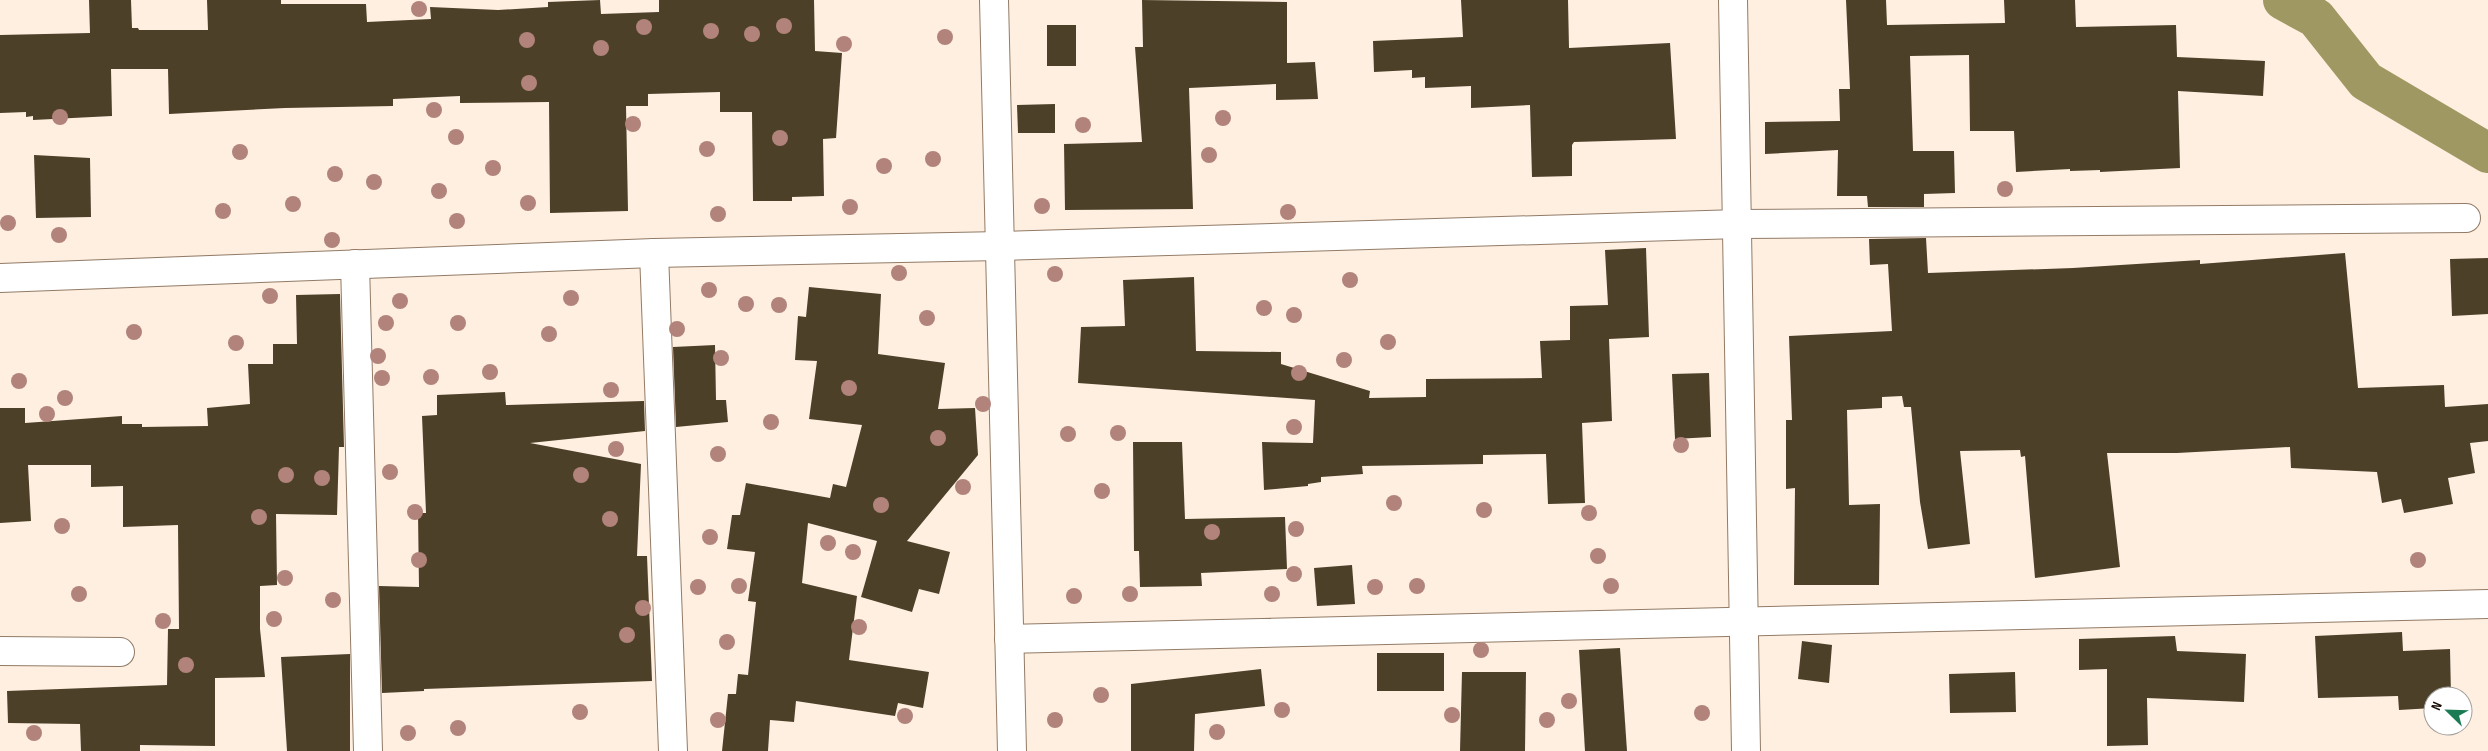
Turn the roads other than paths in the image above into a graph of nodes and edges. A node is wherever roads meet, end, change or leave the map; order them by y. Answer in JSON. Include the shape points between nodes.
{"nodes":[{"id":1,"x":994,"y":0,"type":"edge"},
{"id":2,"x":1733,"y":0,"type":"edge"},
{"id":3,"x":2466,"y":218,"type":"dead end"},
{"id":4,"x":1739,"y":224,"type":"junction"},
{"id":5,"x":1001,"y":246,"type":"junction"},
{"id":6,"x":654,"y":253,"type":"junction"},
{"id":7,"x":355,"y":264,"type":"junction"},
{"id":8,"x":0,"y":278,"type":"edge"},
{"id":9,"x":2488,"y":604,"type":"edge"},
{"id":10,"x":1743,"y":622,"type":"junction"},
{"id":11,"x":1009,"y":639,"type":"junction"},
{"id":12,"x":0,"y":651,"type":"edge"},
{"id":13,"x":120,"y":652,"type":"dead end"},
{"id":14,"x":368,"y":751,"type":"edge"},
{"id":15,"x":672,"y":751,"type":"edge"},
{"id":16,"x":1012,"y":751,"type":"edge"},
{"id":17,"x":1746,"y":751,"type":"edge"}],
"edges":[{"from":1,"to":5,"type":"street"},
{"from":2,"to":4,"type":"street"},
{"from":3,"to":4,"type":"street"},
{"from":4,"to":5,"type":"street"},
{"from":4,"to":10,"type":"street"},
{"from":5,"to":6,"type":"street"},
{"from":5,"to":11,"type":"street"},
{"from":6,"to":7,"type":"street"},
{"from":6,"to":15,"type":"street"},
{"from":7,"to":8,"type":"street"},
{"from":7,"to":14,"type":"street"},
{"from":9,"to":10,"type":"street"},
{"from":10,"to":11,"type":"street"},
{"from":10,"to":17,"type":"street"},
{"from":11,"to":16,"type":"street"},
{"from":12,"to":13,"type":"street"}]}
